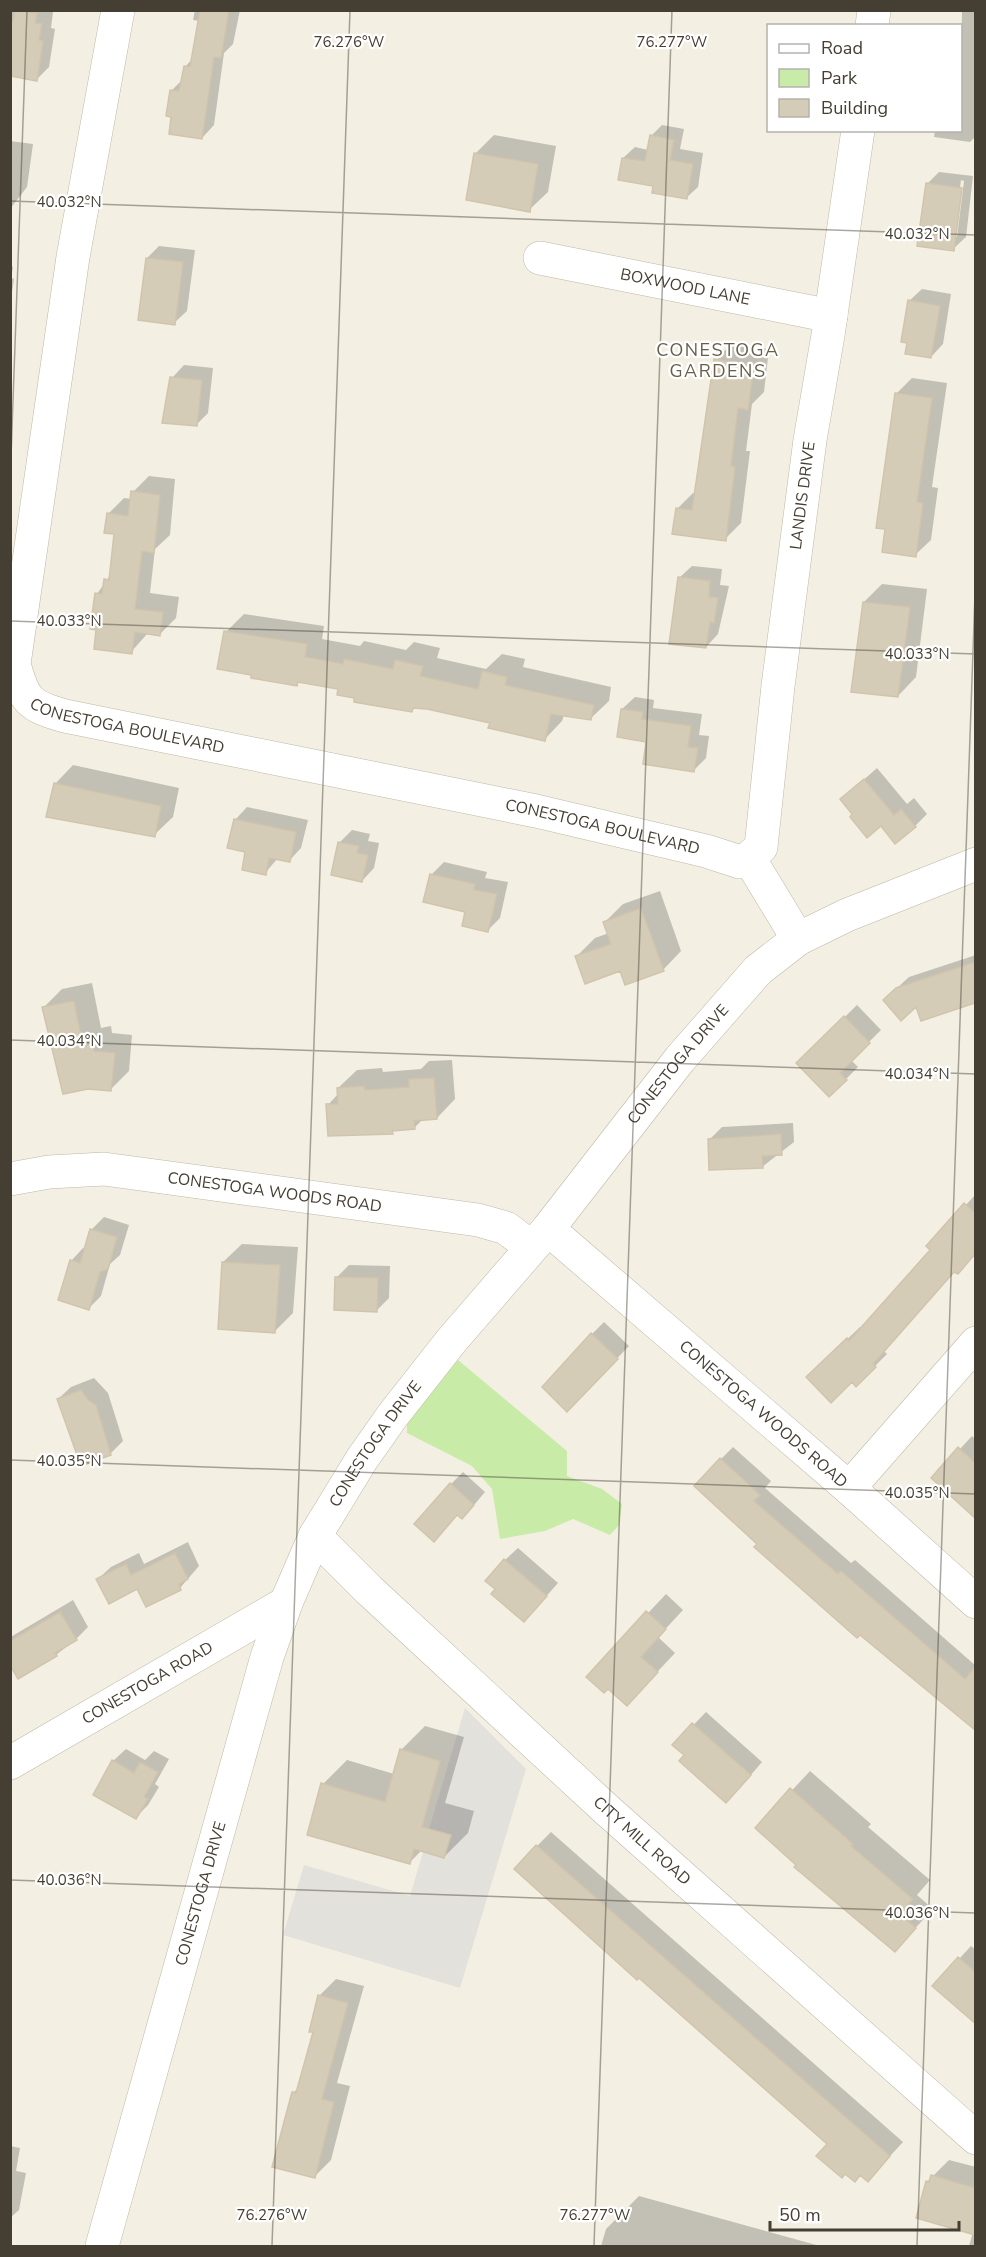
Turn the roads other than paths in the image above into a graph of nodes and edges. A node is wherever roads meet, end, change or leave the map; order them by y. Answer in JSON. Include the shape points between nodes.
{"nodes":[{"id":1,"x":118,"y":10,"type":"edge"},
{"id":2,"x":858,"y":132,"type":"edge"},
{"id":3,"x":540,"y":258,"type":"dead end"},
{"id":4,"x":831,"y":316,"type":"junction"},
{"id":5,"x":749,"y":858,"type":"junction"},
{"id":6,"x":975,"y":864,"type":"edge"},
{"id":7,"x":798,"y":939,"type":"junction"},
{"id":8,"x":10,"y":1179,"type":"edge"},
{"id":9,"x":540,"y":1238,"type":"junction"},
{"id":10,"x":975,"y":1343,"type":"edge"},
{"id":11,"x":849,"y":1488,"type":"junction"},
{"id":12,"x":315,"y":1536,"type":"junction"},
{"id":13,"x":975,"y":1602,"type":"edge"},
{"id":14,"x":286,"y":1603,"type":"junction"},
{"id":15,"x":10,"y":1763,"type":"edge"},
{"id":16,"x":975,"y":2138,"type":"edge"},
{"id":17,"x":102,"y":2247,"type":"edge"}],
"edges":[{"from":1,"to":5,"type":"street","name":"CONESTOGA BOULEVARD","via":[[75,246],[14,664],[21,689],[38,708],[65,716],[536,811],[740,862]]},
{"from":2,"to":4,"type":"street","name":"LANDIS DRIVE"},
{"from":3,"to":4,"type":"street","name":"BOXWOOD LANE"},
{"from":4,"to":5,"type":"street","name":"LANDIS DRIVE","via":[[810,440],[761,847]]},
{"from":5,"to":7,"type":"street"},
{"from":6,"to":7,"type":"street","name":"CONESTOGA DRIVE","via":[[846,915]]},
{"from":7,"to":9,"type":"street","name":"CONESTOGA DRIVE","via":[[758,970],[680,1059]]},
{"from":8,"to":9,"type":"street","name":"CONESTOGA WOODS ROAD","via":[[104,1169],[486,1222]]},
{"from":9,"to":11,"type":"street","name":"CONESTOGA WOODS ROAD"},
{"from":9,"to":12,"type":"street","name":"CONESTOGA DRIVE","via":[[393,1415]]},
{"from":10,"to":11,"type":"street"},
{"from":11,"to":13,"type":"street","name":"CONESTOGA WOODS ROAD"},
{"from":12,"to":14,"type":"street","name":"CONESTOGA DRIVE"},
{"from":12,"to":16,"type":"street","name":"CITY MILL ROAD","via":[[607,1810]]},
{"from":14,"to":15,"type":"street","name":"CONESTOGA ROAD"},
{"from":14,"to":17,"type":"street","name":"CONESTOGA DRIVE","via":[[267,1657]]}]}
